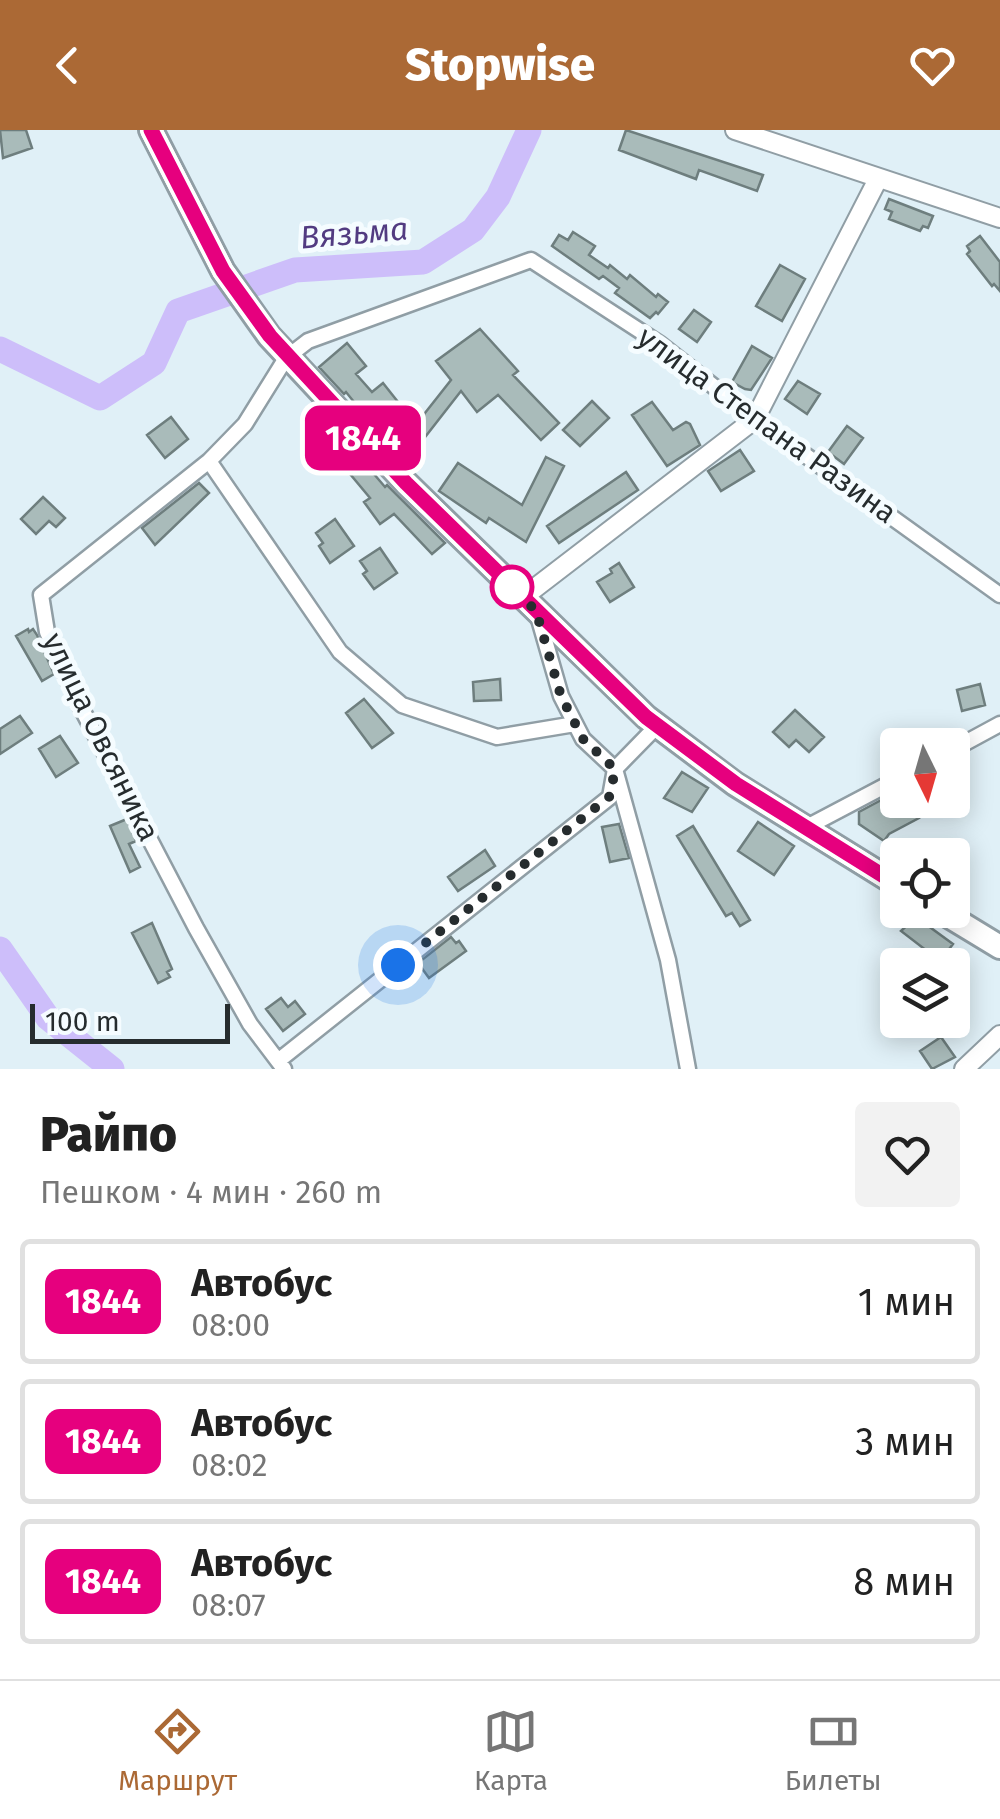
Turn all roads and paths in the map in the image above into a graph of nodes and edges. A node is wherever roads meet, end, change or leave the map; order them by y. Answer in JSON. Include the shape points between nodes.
{"nodes":[{"id":1,"x":151,"y":130,"type":"edge"},
{"id":2,"x":735,"y":130,"type":"edge"},
{"id":3,"x":878,"y":179,"type":"junction"},
{"id":4,"x":1000,"y":218,"type":"edge"},
{"id":5,"x":286,"y":358,"type":"junction"},
{"id":6,"x":755,"y":419,"type":"junction"},
{"id":7,"x":209,"y":462,"type":"junction"},
{"id":8,"x":1000,"y":594,"type":"edge"},
{"id":9,"x":529,"y":604,"type":"junction"},
{"id":10,"x":575,"y":724,"type":"junction"},
{"id":11,"x":1000,"y":724,"type":"edge"},
{"id":12,"x":657,"y":726,"type":"junction"},
{"id":13,"x":970,"y":740,"type":"edge"},
{"id":14,"x":615,"y":769,"type":"junction"},
{"id":15,"x":880,"y":788,"type":"edge"},
{"id":16,"x":805,"y":828,"type":"junction"},
{"id":17,"x":880,"y":874,"type":"edge"},
{"id":18,"x":968,"y":928,"type":"edge"},
{"id":19,"x":1000,"y":948,"type":"edge"},
{"id":20,"x":1000,"y":1035,"type":"edge"},
{"id":21,"x":281,"y":1065,"type":"edge"},
{"id":22,"x":688,"y":1069,"type":"edge"},
{"id":23,"x":964,"y":1069,"type":"edge"}],
"edges":[{"from":1,"to":5,"type":"main road","via":[[223,271]]},
{"from":2,"to":3,"type":"street"},
{"from":3,"to":4,"type":"street"},
{"from":3,"to":6,"type":"street"},
{"from":5,"to":6,"type":"street","name":"улица Степана Разина","via":[[308,341],[531,260],[660,344]]},
{"from":5,"to":7,"type":"street","name":"улица Овсяника","via":[[244,424]]},
{"from":5,"to":9,"type":"main road"},
{"from":6,"to":8,"type":"street","name":"улица Степана Разина"},
{"from":6,"to":9,"type":"street"},
{"from":7,"to":10,"type":"street","via":[[340,652],[402,705],[496,737]]},
{"from":7,"to":21,"type":"street","name":"улица Овсяника","via":[[41,595],[48,632],[74,694],[196,928]]},
{"from":9,"to":10,"type":"street"},
{"from":9,"to":12,"type":"main road"},
{"from":10,"to":14,"type":"street"},
{"from":11,"to":13,"type":"street"},
{"from":12,"to":14,"type":"street"},
{"from":12,"to":16,"type":"main road"},
{"from":14,"to":21,"type":"street","via":[[610,796]]},
{"from":14,"to":22,"type":"street","via":[[668,960]]},
{"from":15,"to":16,"type":"street"},
{"from":16,"to":17,"type":"main road"},
{"from":18,"to":19,"type":"main road"},
{"from":20,"to":23,"type":"street"}]}
